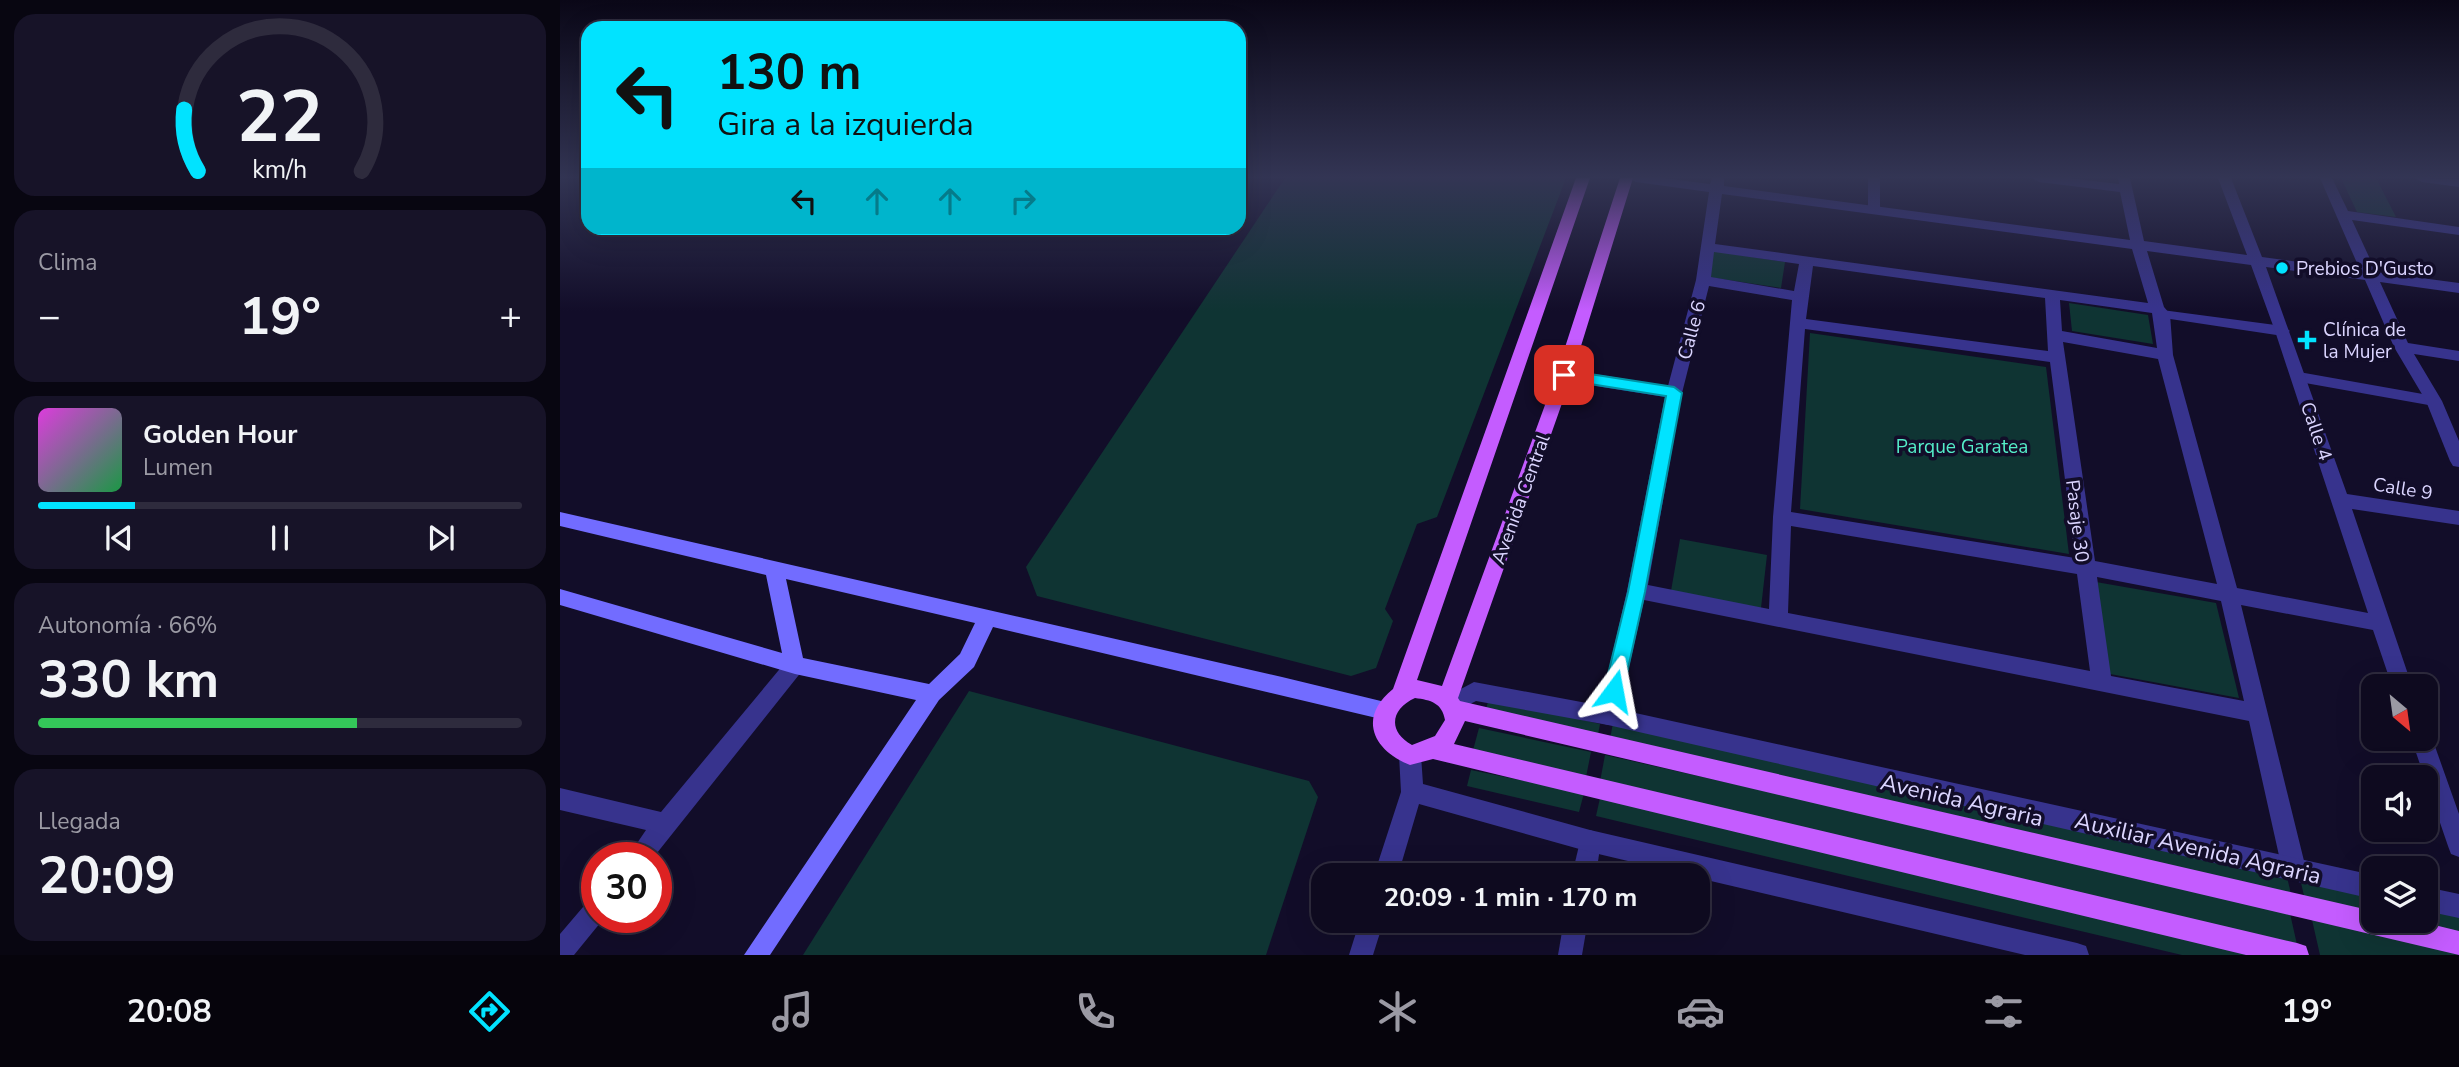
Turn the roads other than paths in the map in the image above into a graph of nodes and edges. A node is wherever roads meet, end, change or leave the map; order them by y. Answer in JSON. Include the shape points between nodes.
{"nodes":[{"id":1,"x":1567,"y":223,"type":"edge"},
{"id":2,"x":1613,"y":223,"type":"edge"},
{"id":3,"x":1711,"y":223,"type":"edge"},
{"id":4,"x":1966,"y":223,"type":"edge"},
{"id":5,"x":2134,"y":223,"type":"edge"},
{"id":6,"x":2241,"y":223,"type":"edge"},
{"id":7,"x":2345,"y":223,"type":"edge"},
{"id":8,"x":2400,"y":223,"type":"edge"},
{"id":9,"x":2459,"y":231,"type":"edge"},
{"id":10,"x":2138,"y":246,"type":"junction"},
{"id":11,"x":1707,"y":247,"type":"junction"},
{"id":12,"x":2254,"y":260,"type":"junction"},
{"id":13,"x":1807,"y":261,"type":"junction"},
{"id":14,"x":2369,"y":276,"type":"junction"},
{"id":15,"x":1703,"y":280,"type":"junction"},
{"id":16,"x":2459,"y":288,"type":"edge"},
{"id":17,"x":2053,"y":296,"type":"junction"},
{"id":18,"x":1800,"y":297,"type":"junction"},
{"id":19,"x":2160,"y":312,"type":"junction"},
{"id":20,"x":1798,"y":323,"type":"junction"},
{"id":21,"x":2283,"y":331,"type":"junction"},
{"id":22,"x":2054,"y":335,"type":"junction"},
{"id":23,"x":2402,"y":348,"type":"junction"},
{"id":24,"x":2165,"y":355,"type":"junction"},
{"id":25,"x":2459,"y":356,"type":"edge"},
{"id":26,"x":2057,"y":358,"type":"junction"},
{"id":27,"x":1564,"y":375,"type":"junction"},
{"id":28,"x":2299,"y":377,"type":"junction"},
{"id":29,"x":1674,"y":393,"type":"junction"},
{"id":30,"x":2434,"y":401,"type":"junction"},
{"id":31,"x":2441,"y":423,"type":"junction"},
{"id":32,"x":2459,"y":426,"type":"edge"},
{"id":33,"x":2459,"y":461,"type":"edge"},
{"id":34,"x":2340,"y":499,"type":"junction"},
{"id":35,"x":1782,"y":517,"type":"junction"},
{"id":36,"x":2459,"y":518,"type":"edge"},
{"id":37,"x":560,"y":519,"type":"edge"},
{"id":38,"x":2084,"y":567,"type":"junction"},
{"id":39,"x":774,"y":570,"type":"junction"},
{"id":40,"x":1637,"y":592,"type":"junction"},
{"id":41,"x":2229,"y":594,"type":"junction"},
{"id":42,"x":560,"y":597,"type":"edge"},
{"id":43,"x":987,"y":616,"type":"junction"},
{"id":44,"x":1777,"y":619,"type":"junction"},
{"id":45,"x":2379,"y":623,"type":"junction"},
{"id":46,"x":795,"y":665,"type":"junction"},
{"id":47,"x":2398,"y":674,"type":"edge"},
{"id":48,"x":2102,"y":683,"type":"junction"},
{"id":49,"x":1402,"y":693,"type":"junction"},
{"id":50,"x":932,"y":694,"type":"junction"},
{"id":51,"x":1451,"y":705,"type":"junction"},
{"id":52,"x":1385,"y":711,"type":"junction"},
{"id":53,"x":2255,"y":713,"type":"junction"},
{"id":54,"x":1608,"y":716,"type":"junction"},
{"id":55,"x":1436,"y":750,"type":"junction"},
{"id":56,"x":2426,"y":751,"type":"edge"},
{"id":57,"x":1410,"y":755,"type":"junction"},
{"id":58,"x":1412,"y":792,"type":"junction"},
{"id":59,"x":560,"y":799,"type":"edge"},
{"id":60,"x":666,"y":824,"type":"junction"},
{"id":61,"x":1590,"y":841,"type":"junction"},
{"id":62,"x":651,"y":842,"type":"edge"},
{"id":63,"x":2459,"y":846,"type":"edge"},
{"id":64,"x":1390,"y":863,"type":"edge"},
{"id":65,"x":1586,"y":863,"type":"edge"},
{"id":66,"x":2294,"y":869,"type":"junction"},
{"id":67,"x":2361,"y":884,"type":"edge"},
{"id":68,"x":2438,"y":902,"type":"edge"},
{"id":69,"x":2459,"y":906,"type":"edge"},
{"id":70,"x":581,"y":927,"type":"edge"},
{"id":71,"x":1368,"y":933,"type":"edge"},
{"id":72,"x":1574,"y":933,"type":"edge"},
{"id":73,"x":2459,"y":943,"type":"edge"},
{"id":74,"x":560,"y":953,"type":"edge"},
{"id":75,"x":756,"y":955,"type":"edge"},
{"id":76,"x":1361,"y":955,"type":"edge"},
{"id":77,"x":1570,"y":955,"type":"edge"},
{"id":78,"x":2077,"y":955,"type":"edge"},
{"id":79,"x":2297,"y":955,"type":"edge"}],
"edges":[{"from":1,"to":49,"type":"main road"},
{"from":2,"to":27,"type":"main road","name":"Avenida Central"},
{"from":3,"to":11,"type":"street","name":"Calle 6"},
{"from":4,"to":10,"type":"street"},
{"from":5,"to":10,"type":"street"},
{"from":6,"to":12,"type":"street","name":"Calle 4"},
{"from":7,"to":14,"type":"street"},
{"from":8,"to":9,"type":"street"},
{"from":10,"to":12,"type":"street"},
{"from":10,"to":19,"type":"street"},
{"from":11,"to":13,"type":"street"},
{"from":11,"to":15,"type":"street","name":"Calle 6"},
{"from":12,"to":14,"type":"street"},
{"from":12,"to":21,"type":"street","name":"Calle 4"},
{"from":13,"to":17,"type":"street"},
{"from":13,"to":18,"type":"street"},
{"from":14,"to":16,"type":"street"},
{"from":14,"to":23,"type":"street"},
{"from":15,"to":18,"type":"street"},
{"from":15,"to":29,"type":"street","name":"Calle 6"},
{"from":17,"to":19,"type":"street"},
{"from":17,"to":22,"type":"street","name":"Pasaje 30"},
{"from":18,"to":20,"type":"street"},
{"from":19,"to":21,"type":"street"},
{"from":19,"to":24,"type":"street"},
{"from":20,"to":26,"type":"street"},
{"from":20,"to":35,"type":"street"},
{"from":21,"to":28,"type":"street","name":"Calle 4"},
{"from":22,"to":24,"type":"street"},
{"from":22,"to":26,"type":"street","name":"Pasaje 30"},
{"from":23,"to":25,"type":"street"},
{"from":23,"to":30,"type":"street"},
{"from":24,"to":41,"type":"street"},
{"from":26,"to":38,"type":"street","name":"Pasaje 30"},
{"from":27,"to":29,"type":"street"},
{"from":27,"to":51,"type":"main road","name":"Avenida Central"},
{"from":28,"to":30,"type":"street"},
{"from":28,"to":34,"type":"street","name":"Calle 4"},
{"from":29,"to":40,"type":"street","name":"Calle 6"},
{"from":30,"to":31,"type":"street"},
{"from":31,"to":32,"type":"street"},
{"from":31,"to":33,"type":"street"},
{"from":34,"to":36,"type":"street","name":"Calle 9"},
{"from":34,"to":45,"type":"street","name":"Calle 4"},
{"from":35,"to":38,"type":"street"},
{"from":35,"to":44,"type":"street"},
{"from":37,"to":39,"type":"main road"},
{"from":38,"to":41,"type":"street"},
{"from":38,"to":48,"type":"street","name":"Pasaje 30"},
{"from":39,"to":43,"type":"main road"},
{"from":39,"to":46,"type":"main road"},
{"from":40,"to":44,"type":"street"},
{"from":40,"to":54,"type":"street","name":"Calle 6"},
{"from":41,"to":45,"type":"street"},
{"from":41,"to":53,"type":"street"},
{"from":42,"to":46,"type":"main road"},
{"from":43,"to":50,"type":"main road","via":[[978,645],[960,672]]},
{"from":43,"to":52,"type":"main road"},
{"from":44,"to":48,"type":"street"},
{"from":45,"to":47,"type":"street","name":"Calle 4"},
{"from":46,"to":50,"type":"main road"},
{"from":46,"to":60,"type":"street"},
{"from":48,"to":53,"type":"street"},
{"from":49,"to":51,"type":"main road","via":[[1427,689]]},
{"from":49,"to":52,"type":"main road"},
{"from":50,"to":75,"type":"main road"},
{"from":51,"to":54,"type":"street","name":"Auxiliar Avenida Agraria","via":[[1474,691]]},
{"from":51,"to":55,"type":"main road","via":[[1453,732]]},
{"from":51,"to":73,"type":"main road","name":"Avenida Agraria"},
{"from":52,"to":57,"type":"main road","via":[[1383,733],[1389,743]]},
{"from":53,"to":66,"type":"street"},
{"from":54,"to":66,"type":"street","name":"Auxiliar Avenida Agraria"},
{"from":55,"to":57,"type":"main road"},
{"from":55,"to":79,"type":"main road"},
{"from":56,"to":63,"type":"street"},
{"from":57,"to":58,"type":"street"},
{"from":58,"to":61,"type":"street"},
{"from":58,"to":64,"type":"street"},
{"from":59,"to":60,"type":"street"},
{"from":60,"to":62,"type":"street"},
{"from":61,"to":65,"type":"street"},
{"from":61,"to":78,"type":"street"},
{"from":66,"to":67,"type":"street","name":"Auxiliar Avenida Agraria"},
{"from":68,"to":69,"type":"street"},
{"from":70,"to":74,"type":"street"},
{"from":71,"to":76,"type":"street"},
{"from":72,"to":77,"type":"street"}]}
